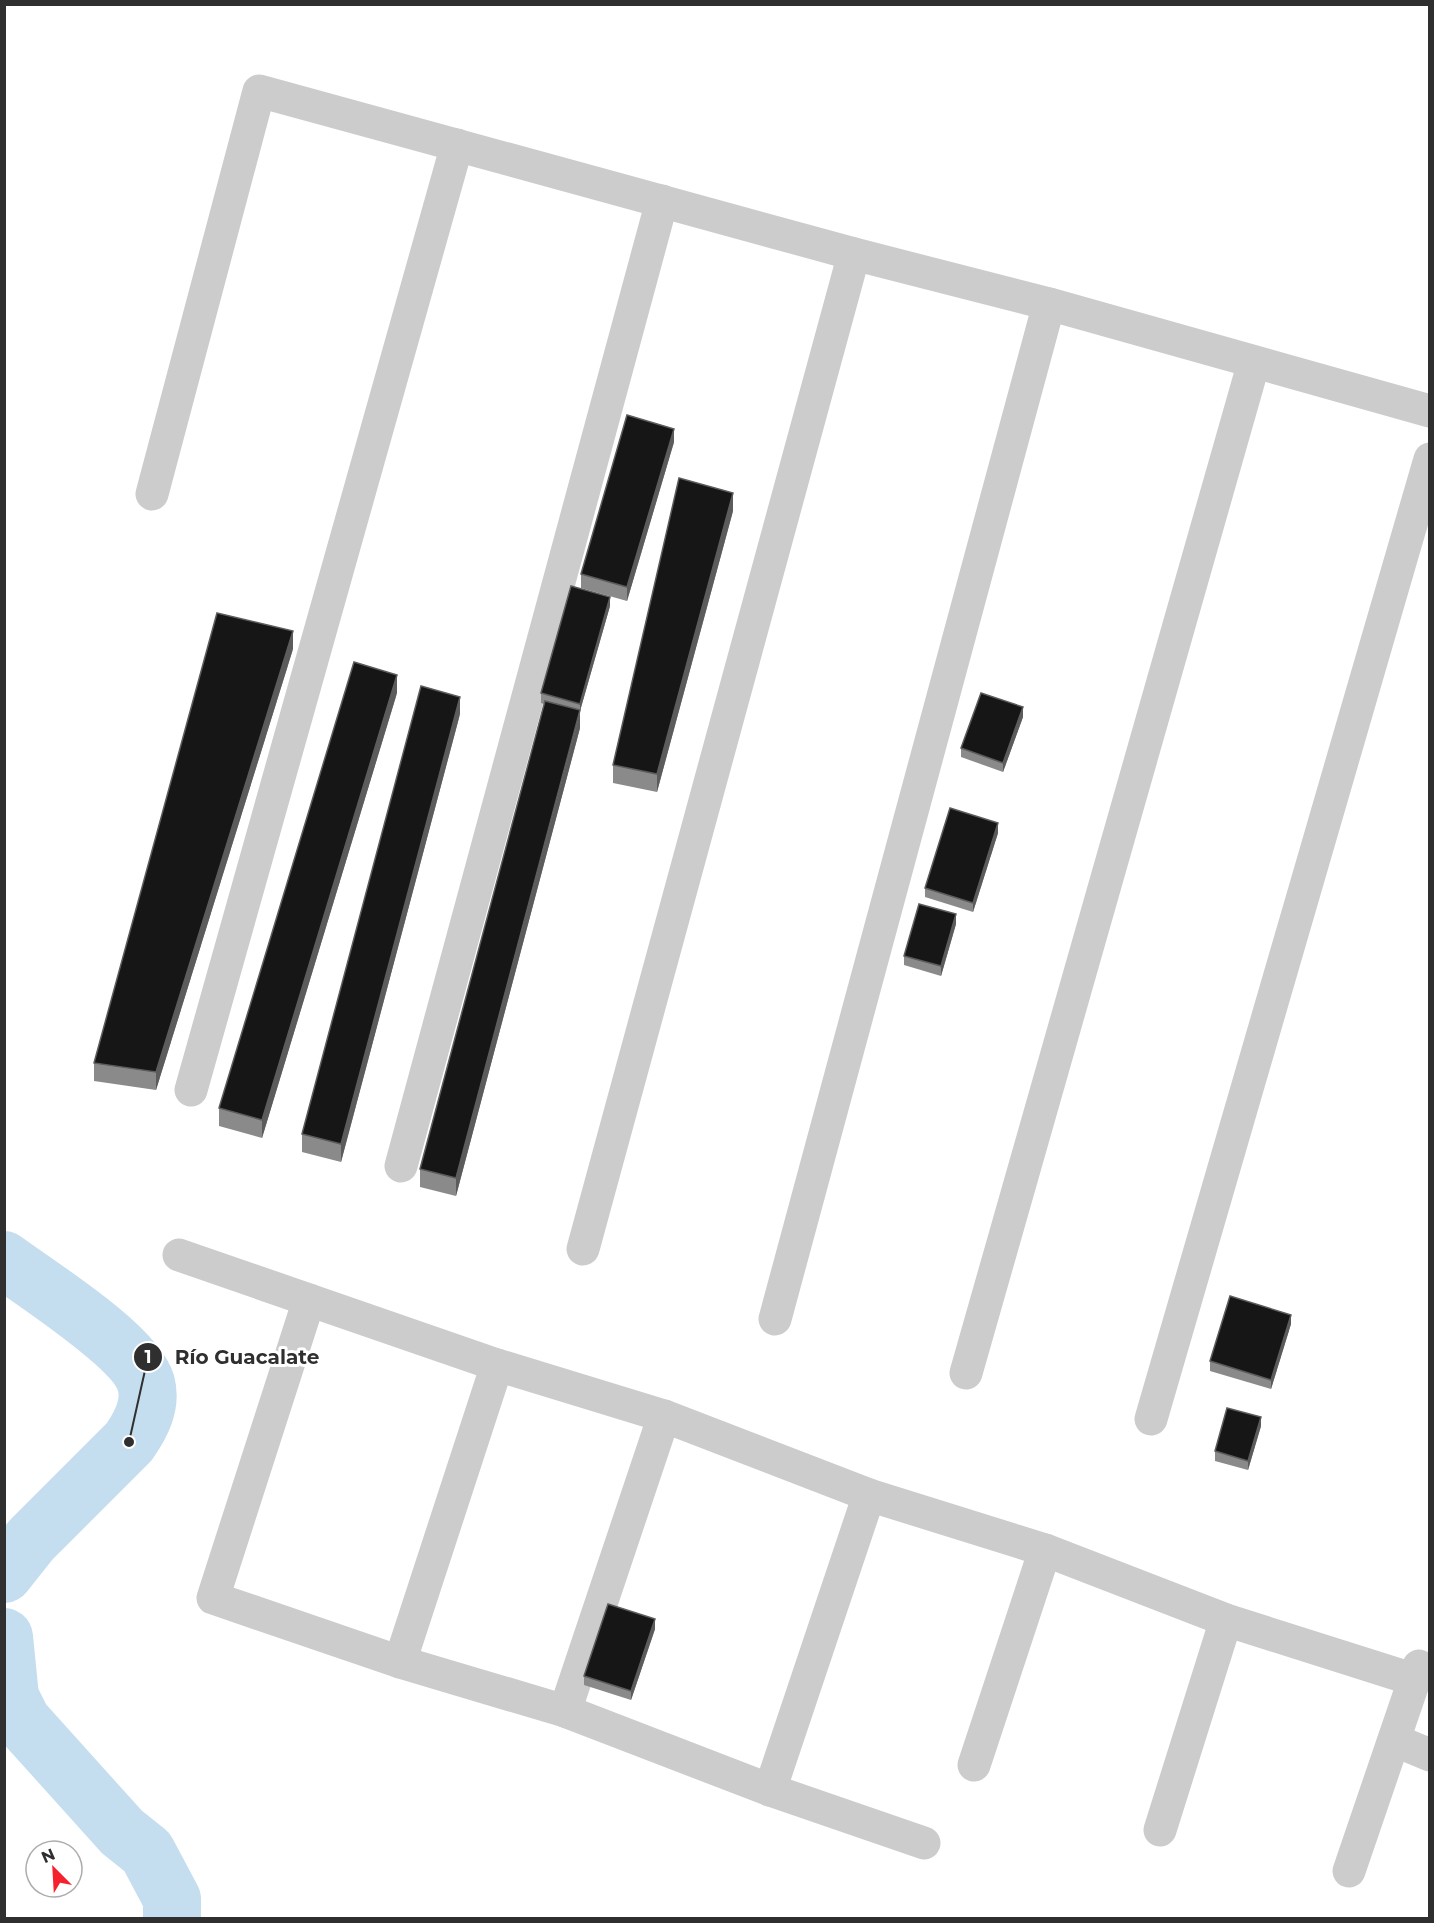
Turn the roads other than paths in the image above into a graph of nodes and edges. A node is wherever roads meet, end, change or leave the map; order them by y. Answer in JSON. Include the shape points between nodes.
{"nodes":[{"id":1,"x":457,"y":145,"type":"junction"},
{"id":2,"x":662,"y":201,"type":"junction"},
{"id":3,"x":854,"y":254,"type":"junction"},
{"id":4,"x":1049,"y":304,"type":"junction"},
{"id":5,"x":1254,"y":362,"type":"junction"},
{"id":6,"x":1430,"y":411,"type":"edge"},
{"id":7,"x":1430,"y":459,"type":"edge"},
{"id":8,"x":152,"y":494,"type":"dead end"},
{"id":9,"x":191,"y":1090,"type":"dead end"},
{"id":10,"x":401,"y":1166,"type":"dead end"},
{"id":11,"x":583,"y":1249,"type":"dead end"},
{"id":12,"x":179,"y":1255,"type":"dead end"},
{"id":13,"x":309,"y":1300,"type":"junction"},
{"id":14,"x":775,"y":1318,"type":"dead end"},
{"id":15,"x":497,"y":1365,"type":"junction"},
{"id":16,"x":966,"y":1373,"type":"dead end"},
{"id":17,"x":664,"y":1416,"type":"junction"},
{"id":18,"x":1151,"y":1419,"type":"dead end"},
{"id":19,"x":869,"y":1494,"type":"junction"},
{"id":20,"x":1045,"y":1550,"type":"junction"},
{"id":21,"x":1226,"y":1620,"type":"junction"},
{"id":22,"x":400,"y":1662,"type":"junction"},
{"id":23,"x":565,"y":1711,"type":"junction"},
{"id":24,"x":1394,"y":1740,"type":"junction"},
{"id":25,"x":1430,"y":1755,"type":"edge"},
{"id":26,"x":974,"y":1765,"type":"dead end"},
{"id":27,"x":770,"y":1790,"type":"junction"},
{"id":28,"x":1160,"y":1830,"type":"dead end"},
{"id":29,"x":924,"y":1843,"type":"dead end"},
{"id":30,"x":1350,"y":1871,"type":"dead end"}],
"edges":[{"from":1,"to":2,"type":"street"},
{"from":1,"to":8,"type":"street","via":[[259,91]]},
{"from":1,"to":9,"type":"street"},
{"from":2,"to":3,"type":"street"},
{"from":2,"to":10,"type":"street"},
{"from":3,"to":4,"type":"street"},
{"from":3,"to":11,"type":"street"},
{"from":4,"to":5,"type":"street"},
{"from":4,"to":14,"type":"street"},
{"from":5,"to":6,"type":"street"},
{"from":5,"to":16,"type":"street"},
{"from":7,"to":18,"type":"street"},
{"from":12,"to":13,"type":"street"},
{"from":13,"to":15,"type":"street"},
{"from":13,"to":22,"type":"street","via":[[213,1598]]},
{"from":15,"to":17,"type":"street"},
{"from":15,"to":22,"type":"street"},
{"from":17,"to":19,"type":"street"},
{"from":17,"to":23,"type":"street"},
{"from":19,"to":20,"type":"street"},
{"from":19,"to":27,"type":"street"},
{"from":20,"to":21,"type":"street"},
{"from":20,"to":26,"type":"street"},
{"from":21,"to":24,"type":"street","via":[[1415,1672]]},
{"from":21,"to":28,"type":"street"},
{"from":22,"to":23,"type":"street"},
{"from":23,"to":27,"type":"street"},
{"from":24,"to":25,"type":"street"},
{"from":24,"to":30,"type":"street"},
{"from":27,"to":29,"type":"street"}]}
